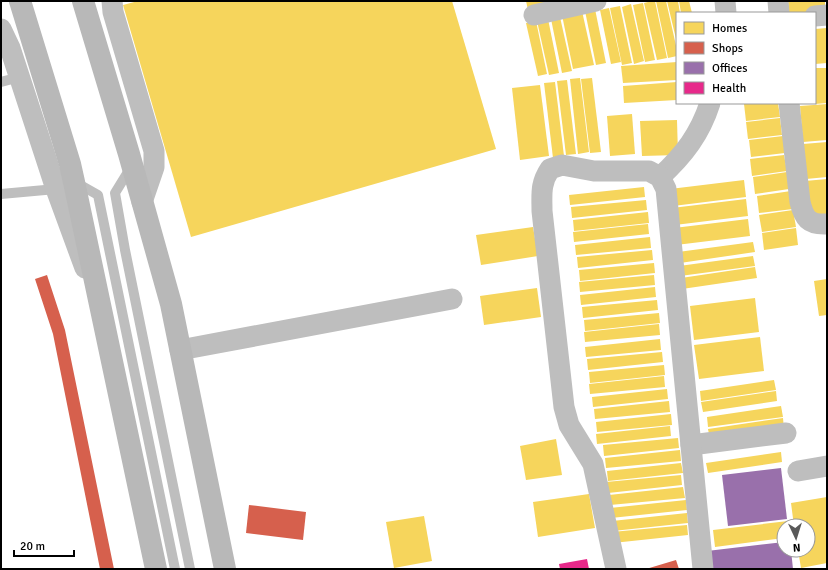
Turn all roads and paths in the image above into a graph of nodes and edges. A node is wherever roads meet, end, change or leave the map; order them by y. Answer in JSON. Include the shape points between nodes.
{"nodes":[{"id":1,"x":20,"y":1,"type":"edge"},
{"id":2,"x":82,"y":1,"type":"edge"},
{"id":3,"x":112,"y":1,"type":"edge"},
{"id":4,"x":596,"y":1,"type":"edge"},
{"id":5,"x":725,"y":1,"type":"edge"},
{"id":6,"x":778,"y":1,"type":"edge"},
{"id":7,"x":726,"y":12,"type":"edge"},
{"id":8,"x":780,"y":12,"type":"edge"},
{"id":9,"x":534,"y":15,"type":"dead end"},
{"id":10,"x":827,"y":15,"type":"edge"},
{"id":11,"x":816,"y":16,"type":"edge"},
{"id":12,"x":1,"y":29,"type":"edge"},
{"id":13,"x":10,"y":79,"type":"edge"},
{"id":14,"x":710,"y":104,"type":"edge"},
{"id":15,"x":789,"y":104,"type":"edge"},
{"id":16,"x":130,"y":159,"type":"junction"},
{"id":17,"x":660,"y":177,"type":"junction"},
{"id":18,"x":67,"y":178,"type":"junction"},
{"id":19,"x":1,"y":194,"type":"edge"},
{"id":20,"x":142,"y":202,"type":"junction"},
{"id":21,"x":827,"y":224,"type":"edge"},
{"id":22,"x":452,"y":299,"type":"dead end"},
{"id":23,"x":180,"y":350,"type":"junction"},
{"id":24,"x":786,"y":433,"type":"dead end"},
{"id":25,"x":691,"y":446,"type":"junction"},
{"id":26,"x":827,"y":466,"type":"edge"},
{"id":27,"x":798,"y":471,"type":"dead end"},
{"id":28,"x":156,"y":569,"type":"edge"},
{"id":29,"x":175,"y":569,"type":"edge"},
{"id":30,"x":190,"y":569,"type":"edge"},
{"id":31,"x":225,"y":569,"type":"edge"},
{"id":32,"x":616,"y":569,"type":"edge"},
{"id":33,"x":703,"y":569,"type":"edge"}],
"edges":[{"from":1,"to":18,"type":"main road"},
{"from":2,"to":16,"type":"main road"},
{"from":3,"to":20,"type":"street","via":[[113,12],[154,151],[154,167]]},
{"from":4,"to":9,"type":"street"},
{"from":5,"to":7,"type":"street"},
{"from":6,"to":8,"type":"street"},
{"from":10,"to":11,"type":"street"},
{"from":12,"to":13,"type":"street","via":[[10,48]]},
{"from":13,"to":18,"type":"street"},
{"from":14,"to":17,"type":"street","via":[[697,134],[679,159]]},
{"from":15,"to":21,"type":"street","via":[[803,213],[809,222]]},
{"from":16,"to":20,"type":"main road"},
{"from":16,"to":30,"type":"lane","via":[[115,193]]},
{"from":17,"to":25,"type":"street","via":[[666,189]]},
{"from":17,"to":32,"type":"street","via":[[649,171],[594,170],[562,165],[550,169],[544,179],[542,193],[542,219],[564,407],[569,425],[593,464]]},
{"from":18,"to":19,"type":"lane"},
{"from":18,"to":28,"type":"main road","via":[[100,308]]},
{"from":18,"to":29,"type":"lane","via":[[98,195]]},
{"from":20,"to":23,"type":"main road","via":[[171,304]]},
{"from":22,"to":23,"type":"street"},
{"from":23,"to":31,"type":"main road"},
{"from":24,"to":25,"type":"street"},
{"from":25,"to":33,"type":"street"},
{"from":26,"to":27,"type":"street"}]}
